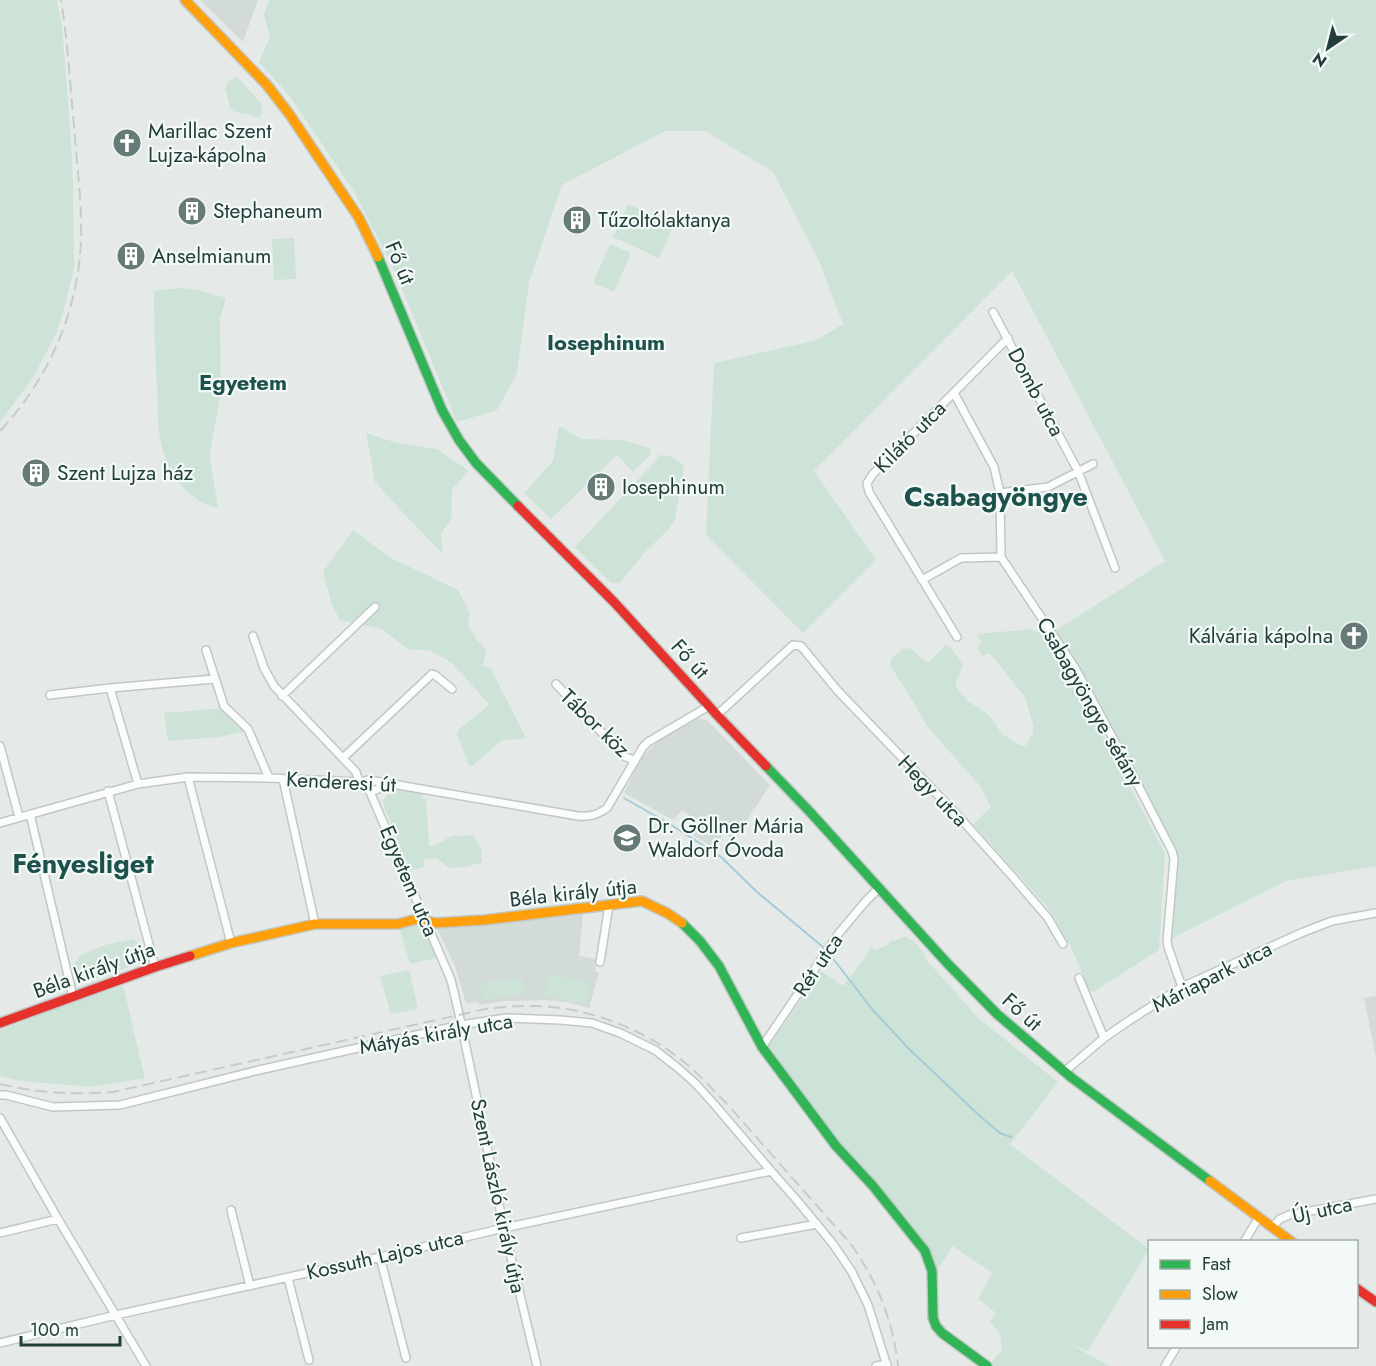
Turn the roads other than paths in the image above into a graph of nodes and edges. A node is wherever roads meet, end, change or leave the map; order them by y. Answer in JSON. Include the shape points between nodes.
{"nodes":[{"id":1,"x":185,"y":0,"type":"edge"},
{"id":2,"x":993,"y":312,"type":"dead end"},
{"id":3,"x":1008,"y":338,"type":"junction"},
{"id":4,"x":954,"y":393,"type":"junction"},
{"id":5,"x":1093,"y":464,"type":"dead end"},
{"id":6,"x":1078,"y":471,"type":"junction"},
{"id":7,"x":1000,"y":493,"type":"junction"},
{"id":8,"x":1001,"y":556,"type":"junction"},
{"id":9,"x":1115,"y":568,"type":"dead end"},
{"id":10,"x":922,"y":580,"type":"junction"},
{"id":11,"x":375,"y":607,"type":"dead end"},
{"id":12,"x":254,"y":636,"type":"dead end"},
{"id":13,"x":957,"y":637,"type":"dead end"},
{"id":14,"x":206,"y":650,"type":"dead end"},
{"id":15,"x":214,"y":679,"type":"junction"},
{"id":16,"x":556,"y":684,"type":"dead end"},
{"id":17,"x":110,"y":688,"type":"junction"},
{"id":18,"x":452,"y":689,"type":"dead end"},
{"id":19,"x":50,"y":695,"type":"dead end"},
{"id":20,"x":282,"y":696,"type":"junction"},
{"id":21,"x":709,"y":706,"type":"junction"},
{"id":22,"x":717,"y":716,"type":"junction"},
{"id":23,"x":0,"y":746,"type":"edge"},
{"id":24,"x":343,"y":758,"type":"junction"},
{"id":25,"x":635,"y":761,"type":"junction"},
{"id":26,"x":188,"y":777,"type":"junction"},
{"id":27,"x":268,"y":778,"type":"junction"},
{"id":28,"x":283,"y":779,"type":"junction"},
{"id":29,"x":358,"y":782,"type":"junction"},
{"id":30,"x":386,"y":782,"type":"junction"},
{"id":31,"x":138,"y":784,"type":"junction"},
{"id":32,"x":108,"y":792,"type":"junction"},
{"id":33,"x":370,"y":792,"type":"junction"},
{"id":34,"x":30,"y":814,"type":"junction"},
{"id":35,"x":19,"y":817,"type":"junction"},
{"id":36,"x":0,"y":823,"type":"edge"},
{"id":37,"x":879,"y":888,"type":"junction"},
{"id":38,"x":609,"y":905,"type":"junction"},
{"id":39,"x":1376,"y":913,"type":"edge"},
{"id":40,"x":426,"y":921,"type":"junction"},
{"id":41,"x":315,"y":924,"type":"junction"},
{"id":42,"x":231,"y":943,"type":"junction"},
{"id":43,"x":1063,"y":944,"type":"dead end"},
{"id":44,"x":600,"y":962,"type":"dead end"},
{"id":45,"x":155,"y":967,"type":"junction"},
{"id":46,"x":1079,"y":978,"type":"dead end"},
{"id":47,"x":1182,"y":987,"type":"junction"},
{"id":48,"x":73,"y":997,"type":"junction"},
{"id":49,"x":0,"y":1023,"type":"edge"},
{"id":50,"x":461,"y":1025,"type":"junction"},
{"id":51,"x":1104,"y":1038,"type":"junction"},
{"id":52,"x":762,"y":1047,"type":"junction"},
{"id":53,"x":1064,"y":1072,"type":"junction"},
{"id":54,"x":0,"y":1095,"type":"edge"},
{"id":55,"x":0,"y":1118,"type":"edge"},
{"id":56,"x":3,"y":1128,"type":"edge"},
{"id":57,"x":771,"y":1171,"type":"junction"},
{"id":58,"x":1376,"y":1199,"type":"edge"},
{"id":59,"x":231,"y":1210,"type":"dead end"},
{"id":60,"x":1259,"y":1218,"type":"junction"},
{"id":61,"x":58,"y":1219,"type":"junction"},
{"id":62,"x":817,"y":1224,"type":"junction"},
{"id":63,"x":1272,"y":1227,"type":"junction"},
{"id":64,"x":504,"y":1228,"type":"junction"},
{"id":65,"x":0,"y":1233,"type":"edge"},
{"id":66,"x":741,"y":1238,"type":"dead end"},
{"id":67,"x":1245,"y":1240,"type":"edge"},
{"id":68,"x":1289,"y":1240,"type":"edge"},
{"id":69,"x":380,"y":1257,"type":"junction"},
{"id":70,"x":288,"y":1278,"type":"junction"},
{"id":71,"x":250,"y":1286,"type":"junction"},
{"id":72,"x":1358,"y":1289,"type":"edge"},
{"id":73,"x":1376,"y":1302,"type":"edge"},
{"id":74,"x":116,"y":1315,"type":"junction"},
{"id":75,"x":0,"y":1342,"type":"edge"},
{"id":76,"x":1176,"y":1348,"type":"edge"},
{"id":77,"x":406,"y":1358,"type":"dead end"},
{"id":78,"x":309,"y":1360,"type":"dead end"},
{"id":79,"x":887,"y":1365,"type":"edge"},
{"id":80,"x":146,"y":1366,"type":"edge"},
{"id":81,"x":537,"y":1366,"type":"edge"},
{"id":82,"x":876,"y":1366,"type":"edge"},
{"id":83,"x":987,"y":1366,"type":"edge"},
{"id":84,"x":1165,"y":1366,"type":"edge"}],
"edges":[{"from":1,"to":21,"type":"main road","name":"Fő út","via":[[267,85],[359,218],[442,410],[459,440],[494,483],[614,602]]},
{"from":2,"to":3,"type":"street","name":"Domb utca"},
{"from":3,"to":4,"type":"street","name":"Kilátó utca"},
{"from":3,"to":6,"type":"street","name":"Domb utca"},
{"from":4,"to":7,"type":"street","via":[[994,467]]},
{"from":4,"to":10,"type":"street","name":"Kilátó utca","via":[[867,483]]},
{"from":5,"to":6,"type":"street"},
{"from":6,"to":7,"type":"street","via":[[1048,487]]},
{"from":6,"to":9,"type":"street","name":"Domb utca"},
{"from":7,"to":8,"type":"street"},
{"from":8,"to":10,"type":"street","via":[[962,558]]},
{"from":8,"to":47,"type":"street","name":"Csabagyöngye sétány","via":[[1075,668],[1172,851],[1167,941]]},
{"from":10,"to":13,"type":"street","name":"Kilátó utca"},
{"from":11,"to":20,"type":"street"},
{"from":12,"to":20,"type":"street","name":"Egyetem utca","via":[[264,668]]},
{"from":14,"to":15,"type":"street"},
{"from":15,"to":17,"type":"street"},
{"from":15,"to":27,"type":"street","via":[[224,706],[248,729]]},
{"from":16,"to":25,"type":"street","name":"Tábor köz","via":[[624,756]]},
{"from":17,"to":19,"type":"street"},
{"from":17,"to":31,"type":"street"},
{"from":18,"to":24,"type":"street","via":[[432,674]]},
{"from":20,"to":24,"type":"street","name":"Egyetem utca"},
{"from":21,"to":22,"type":"main road","name":"Fő út"},
{"from":21,"to":25,"type":"street","name":"Kenderesi út","via":[[648,742]]},
{"from":22,"to":37,"type":"main road","name":"Fő út"},
{"from":22,"to":43,"type":"street","name":"Hegy utca","via":[[793,645],[801,646],[837,690],[1011,875],[1044,913]]},
{"from":23,"to":35,"type":"street"},
{"from":24,"to":29,"type":"street","name":"Egyetem utca","via":[[356,771]]},
{"from":25,"to":30,"type":"street","name":"Kenderesi út","via":[[607,808],[589,817]]},
{"from":26,"to":27,"type":"street","name":"Kenderesi út"},
{"from":26,"to":31,"type":"street","name":"Kenderesi út"},
{"from":26,"to":42,"type":"street"},
{"from":27,"to":28,"type":"street","name":"Kenderesi út"},
{"from":28,"to":29,"type":"street","name":"Kenderesi út"},
{"from":28,"to":41,"type":"street"},
{"from":29,"to":30,"type":"street","name":"Kenderesi út"},
{"from":29,"to":33,"type":"street","name":"Egyetem utca"},
{"from":30,"to":33,"type":"street"},
{"from":31,"to":32,"type":"street","name":"Kenderesi út"},
{"from":32,"to":34,"type":"street","name":"Kenderesi út"},
{"from":32,"to":45,"type":"street"},
{"from":33,"to":40,"type":"street","name":"Egyetem utca"},
{"from":34,"to":35,"type":"street","name":"Kenderesi út"},
{"from":34,"to":48,"type":"street"},
{"from":35,"to":36,"type":"street","name":"Kenderesi út"},
{"from":37,"to":52,"type":"street","name":"Rét utca","via":[[839,933]]},
{"from":37,"to":53,"type":"main road","name":"Fő út","via":[[997,1014]]},
{"from":38,"to":40,"type":"main road","name":"Béla király útja","via":[[484,920]]},
{"from":38,"to":44,"type":"street"},
{"from":38,"to":52,"type":"main road","name":"Béla király útja","via":[[642,901],[697,936],[724,975]]},
{"from":39,"to":47,"type":"street","name":"Máriapark utca","via":[[1332,921]]},
{"from":40,"to":41,"type":"main road","name":"Béla király útja"},
{"from":40,"to":50,"type":"street","name":"Egyetem utca","via":[[451,980]]},
{"from":41,"to":42,"type":"main road","name":"Béla király útja"},
{"from":42,"to":45,"type":"main road","name":"Béla király útja"},
{"from":45,"to":48,"type":"main road","name":"Béla király útja"},
{"from":46,"to":51,"type":"street"},
{"from":47,"to":51,"type":"street","name":"Máriapark utca"},
{"from":48,"to":49,"type":"main road","name":"Béla király útja"},
{"from":50,"to":54,"type":"street","name":"Mátyás király utca","via":[[120,1105],[53,1107]]},
{"from":50,"to":57,"type":"street","name":"Mátyás király utca","via":[[506,1018],[560,1020],[592,1023],[620,1033],[655,1050],[695,1083]]},
{"from":50,"to":64,"type":"street","name":"Szent László király útja"},
{"from":51,"to":53,"type":"street","name":"Máriapark utca"},
{"from":52,"to":83,"type":"main road","name":"Béla király útja","via":[[836,1146],[925,1251],[932,1271],[936,1326]]},
{"from":53,"to":60,"type":"main road","name":"Fő út"},
{"from":55,"to":56,"type":"street"},
{"from":56,"to":61,"type":"street"},
{"from":57,"to":62,"type":"street","name":"Mátyás király utca"},
{"from":57,"to":64,"type":"street","name":"Kossuth Lajos utca"},
{"from":58,"to":63,"type":"street","name":"Új utca","via":[[1289,1215]]},
{"from":59,"to":71,"type":"street"},
{"from":60,"to":63,"type":"main road","name":"Fő út"},
{"from":60,"to":67,"type":"street"},
{"from":61,"to":65,"type":"street"},
{"from":61,"to":74,"type":"street"},
{"from":62,"to":66,"type":"street"},
{"from":62,"to":79,"type":"street","name":"Mátyás király utca","via":[[861,1288]]},
{"from":63,"to":68,"type":"main road","name":"Fő út"},
{"from":64,"to":69,"type":"street","name":"Kossuth Lajos utca"},
{"from":64,"to":81,"type":"street","name":"Szent László király útja"},
{"from":69,"to":70,"type":"street","name":"Kossuth Lajos utca"},
{"from":69,"to":77,"type":"street"},
{"from":70,"to":71,"type":"street","name":"Kossuth Lajos utca"},
{"from":70,"to":78,"type":"street"},
{"from":71,"to":74,"type":"street","name":"Kossuth Lajos utca"},
{"from":72,"to":73,"type":"main road"},
{"from":74,"to":75,"type":"street","name":"Kossuth Lajos utca"},
{"from":74,"to":80,"type":"street"},
{"from":76,"to":84,"type":"street"},
{"from":79,"to":82,"type":"street"}]}
